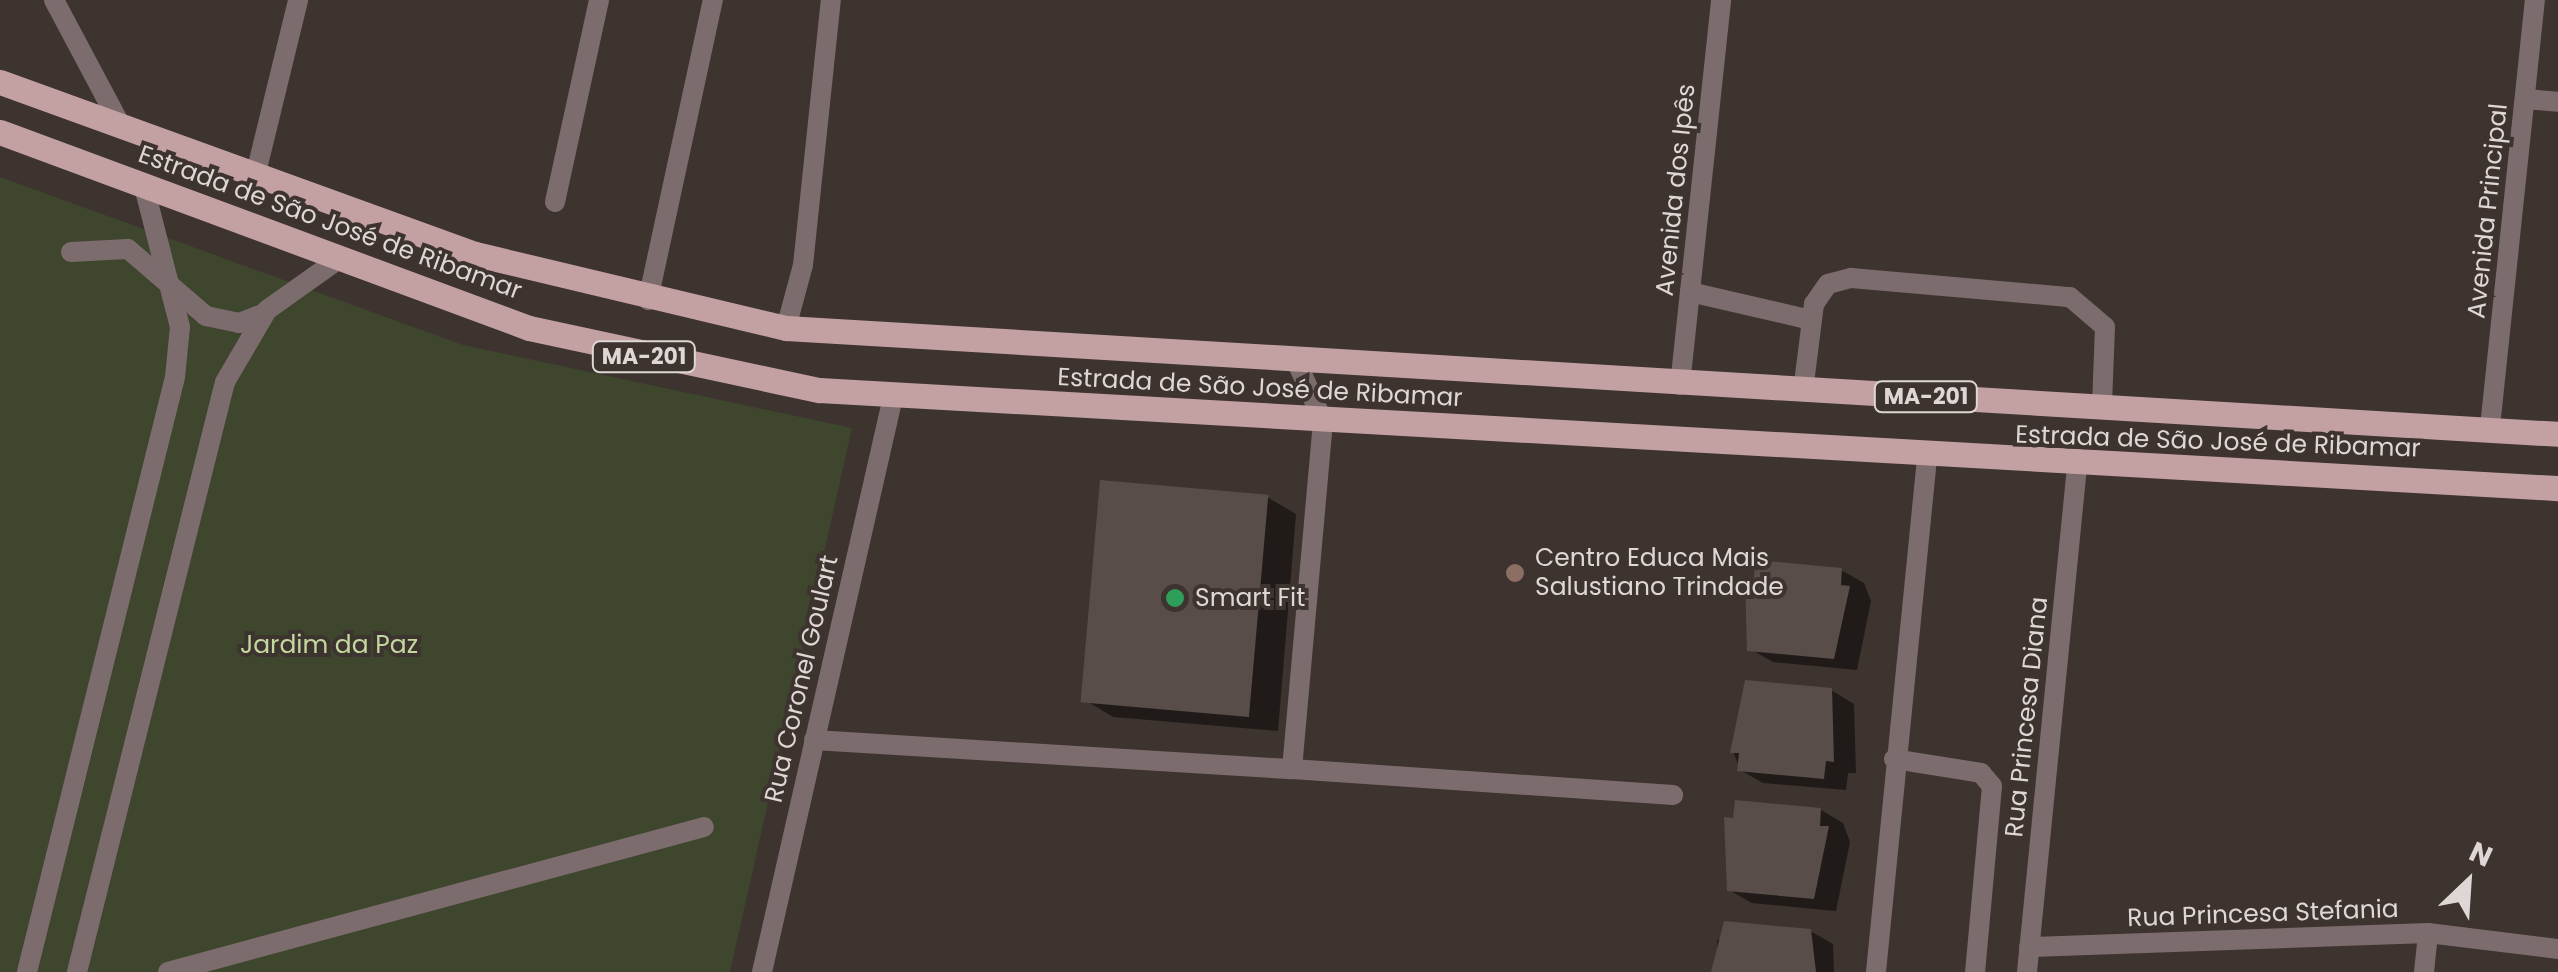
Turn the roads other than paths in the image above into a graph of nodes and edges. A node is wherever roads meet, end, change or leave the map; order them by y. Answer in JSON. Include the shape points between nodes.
{"nodes":[{"id":1,"x":54,"y":0,"type":"edge"},
{"id":2,"x":298,"y":0,"type":"edge"},
{"id":3,"x":600,"y":0,"type":"edge"},
{"id":4,"x":714,"y":0,"type":"edge"},
{"id":5,"x":831,"y":0,"type":"edge"},
{"id":6,"x":1721,"y":0,"type":"edge"},
{"id":7,"x":2535,"y":0,"type":"edge"},
{"id":8,"x":0,"y":82,"type":"edge"},
{"id":9,"x":2526,"y":99,"type":"junction"},
{"id":10,"x":2558,"y":102,"type":"edge"},
{"id":11,"x":120,"y":126,"type":"junction"},
{"id":12,"x":0,"y":132,"type":"edge"},
{"id":13,"x":255,"y":177,"type":"junction"},
{"id":14,"x":144,"y":187,"type":"junction"},
{"id":15,"x":555,"y":202,"type":"dead end"},
{"id":16,"x":71,"y":252,"type":"dead end"},
{"id":17,"x":336,"y":262,"type":"junction"},
{"id":18,"x":172,"y":287,"type":"junction"},
{"id":19,"x":1690,"y":292,"type":"junction"},
{"id":20,"x":648,"y":300,"type":"junction"},
{"id":21,"x":267,"y":310,"type":"junction"},
{"id":22,"x":1812,"y":320,"type":"junction"},
{"id":23,"x":786,"y":328,"type":"junction"},
{"id":24,"x":1295,"y":358,"type":"junction"},
{"id":25,"x":1680,"y":384,"type":"junction"},
{"id":26,"x":1803,"y":391,"type":"junction"},
{"id":27,"x":893,"y":397,"type":"junction"},
{"id":28,"x":2102,"y":406,"type":"junction"},
{"id":29,"x":1323,"y":421,"type":"junction"},
{"id":30,"x":2490,"y":426,"type":"junction"},
{"id":31,"x":2558,"y":434,"type":"edge"},
{"id":32,"x":1926,"y":458,"type":"junction"},
{"id":33,"x":2078,"y":467,"type":"junction"},
{"id":34,"x":2558,"y":488,"type":"edge"},
{"id":35,"x":814,"y":740,"type":"junction"},
{"id":36,"x":1894,"y":759,"type":"junction"},
{"id":37,"x":1292,"y":769,"type":"junction"},
{"id":38,"x":1673,"y":795,"type":"dead end"},
{"id":39,"x":704,"y":827,"type":"dead end"},
{"id":40,"x":2428,"y":933,"type":"junction"},
{"id":41,"x":2029,"y":947,"type":"junction"},
{"id":42,"x":2558,"y":948,"type":"edge"},
{"id":43,"x":27,"y":972,"type":"edge"},
{"id":44,"x":77,"y":972,"type":"edge"},
{"id":45,"x":168,"y":972,"type":"edge"},
{"id":46,"x":762,"y":972,"type":"edge"},
{"id":47,"x":1876,"y":972,"type":"edge"},
{"id":48,"x":1976,"y":972,"type":"edge"},
{"id":49,"x":2027,"y":972,"type":"edge"},
{"id":50,"x":2424,"y":972,"type":"edge"}],
"edges":[{"from":1,"to":11,"type":"street"},
{"from":2,"to":13,"type":"street"},
{"from":3,"to":15,"type":"street"},
{"from":4,"to":20,"type":"street"},
{"from":5,"to":23,"type":"street","via":[[803,266]]},
{"from":6,"to":19,"type":"street","name":"Avenida dos Ipês"},
{"from":7,"to":9,"type":"street","name":"Avenida Principal"},
{"from":8,"to":11,"type":"main road","name":"Estrada de São José de Ribamar","number":"MA-201"},
{"from":9,"to":10,"type":"street"},
{"from":9,"to":30,"type":"street","name":"Avenida Principal"},
{"from":11,"to":13,"type":"main road","name":"Estrada de São José de Ribamar","number":"MA-201"},
{"from":12,"to":14,"type":"main road","name":"Estrada de São José de Ribamar","number":"MA-201"},
{"from":13,"to":20,"type":"main road","name":"Estrada de São José de Ribamar","number":"MA-201","via":[[475,254]]},
{"from":14,"to":17,"type":"main road","name":"Estrada de São José de Ribamar","number":"MA-201"},
{"from":14,"to":18,"type":"street"},
{"from":16,"to":18,"type":"street","via":[[128,249]]},
{"from":17,"to":21,"type":"street"},
{"from":17,"to":27,"type":"main road","name":"Estrada de São José de Ribamar","number":"MA-201","via":[[626,354]]},
{"from":18,"to":21,"type":"street","via":[[224,322]]},
{"from":18,"to":43,"type":"street","via":[[176,377]]},
{"from":19,"to":22,"type":"street"},
{"from":19,"to":25,"type":"street","name":"Avenida dos Ipês"},
{"from":20,"to":23,"type":"main road","name":"Estrada de São José de Ribamar","number":"MA-201"},
{"from":21,"to":44,"type":"street","via":[[225,382]]},
{"from":22,"to":26,"type":"street"},
{"from":22,"to":28,"type":"street","via":[[1828,284],[1850,278],[2070,296],[2106,327]]},
{"from":23,"to":24,"type":"main road","name":"Estrada de São José de Ribamar","number":"MA-201"},
{"from":24,"to":25,"type":"main road","name":"Estrada de São José de Ribamar","number":"MA-201"},
{"from":24,"to":29,"type":"street"},
{"from":25,"to":26,"type":"main road","name":"Estrada de São José de Ribamar","number":"MA-201"},
{"from":26,"to":28,"type":"main road","name":"Estrada de São José de Ribamar","number":"MA-201"},
{"from":27,"to":29,"type":"main road","name":"Estrada de São José de Ribamar","number":"MA-201"},
{"from":27,"to":35,"type":"street","name":"Rua Coronel Goulart"},
{"from":28,"to":30,"type":"main road","name":"Estrada de São José de Ribamar","number":"MA-201"},
{"from":29,"to":32,"type":"main road","name":"Estrada de São José de Ribamar","number":"MA-201"},
{"from":29,"to":37,"type":"street"},
{"from":30,"to":31,"type":"main road","name":"Estrada de São José de Ribamar","number":"MA-201"},
{"from":32,"to":33,"type":"main road","name":"Estrada de São José de Ribamar","number":"MA-201"},
{"from":32,"to":36,"type":"street"},
{"from":33,"to":34,"type":"main road","name":"Estrada de São José de Ribamar","number":"MA-201"},
{"from":33,"to":41,"type":"street","name":"Rua Princesa Diana"},
{"from":35,"to":37,"type":"street"},
{"from":35,"to":46,"type":"street","name":"Rua Coronel Goulart"},
{"from":36,"to":47,"type":"street"},
{"from":36,"to":48,"type":"street","via":[[1980,773],[1992,786]]},
{"from":37,"to":38,"type":"street"},
{"from":39,"to":45,"type":"street"},
{"from":40,"to":41,"type":"street","name":"Rua Princesa Stefania"},
{"from":40,"to":42,"type":"street","name":"Rua Princesa Stefania"},
{"from":40,"to":50,"type":"street"},
{"from":41,"to":49,"type":"street","name":"Rua Princesa Diana"}]}
